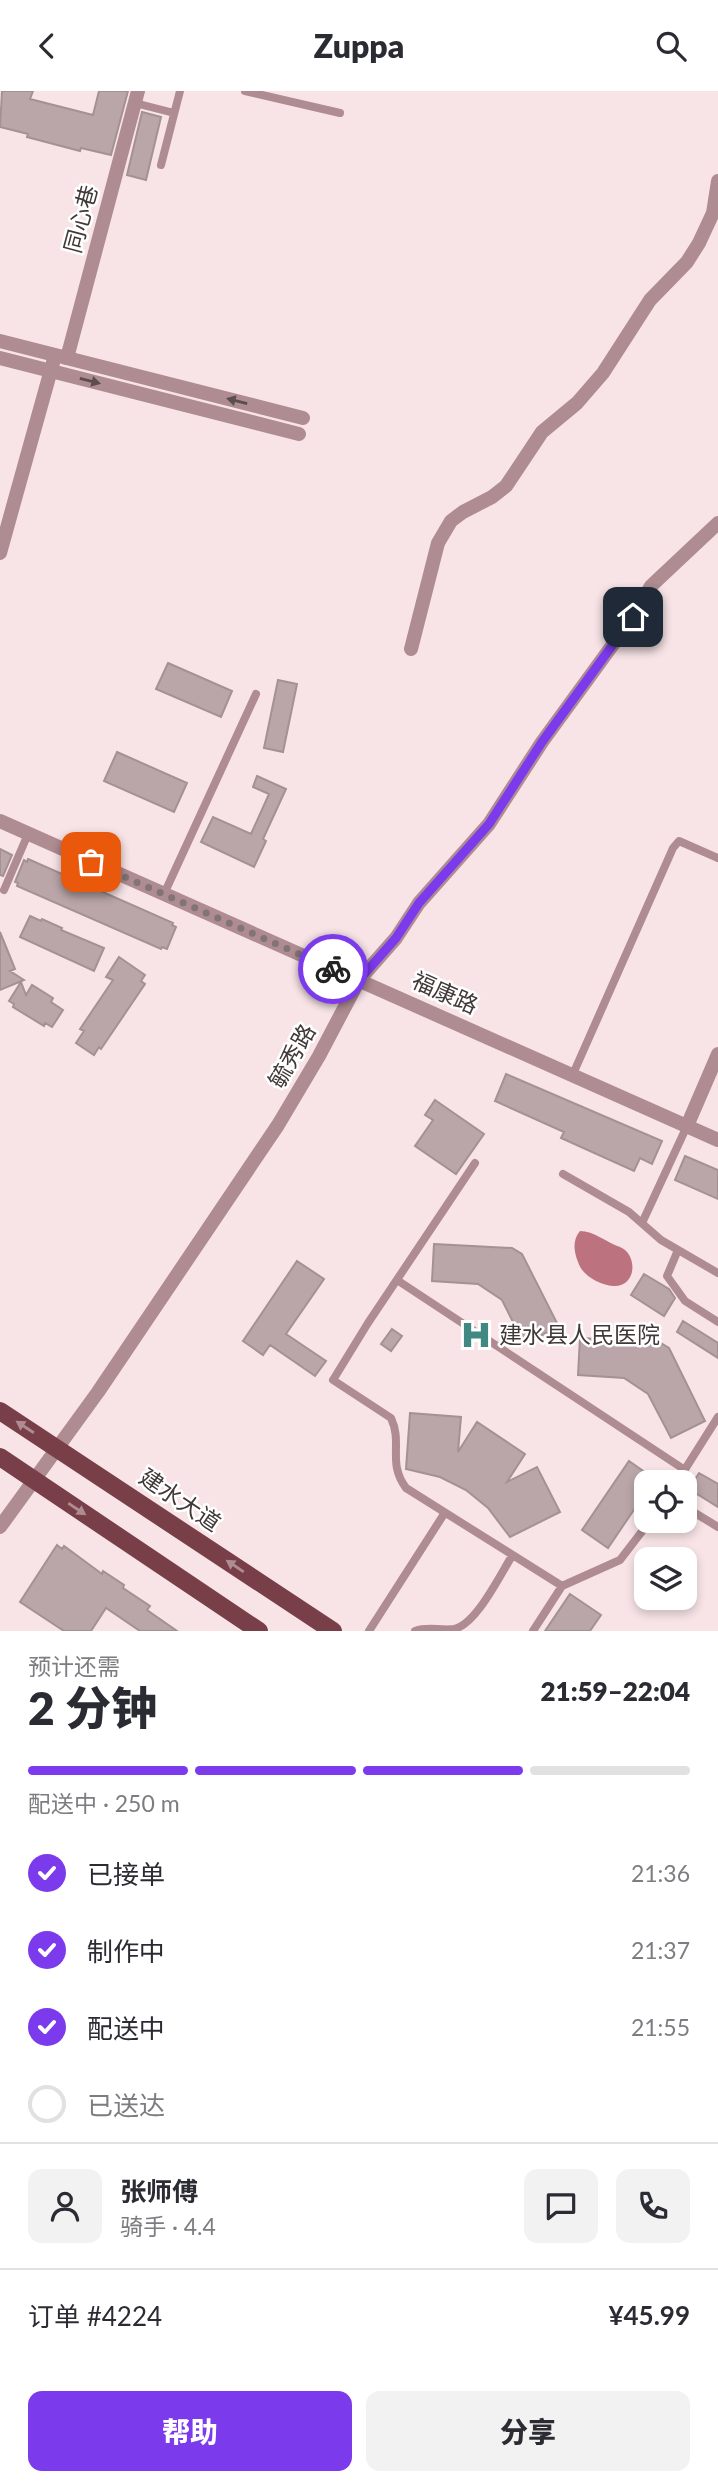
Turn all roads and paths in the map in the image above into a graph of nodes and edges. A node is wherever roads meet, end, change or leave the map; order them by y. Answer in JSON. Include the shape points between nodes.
{"nodes":[{"id":1,"x":180,"y":91,"type":"edge"},
{"id":2,"x":246,"y":91,"type":"edge"},
{"id":3,"x":136,"y":97,"type":"edge"},
{"id":4,"x":174,"y":113,"type":"junction"},
{"id":5,"x":340,"y":113,"type":"dead end"},
{"id":6,"x":161,"y":165,"type":"dead end"},
{"id":7,"x":718,"y":181,"type":"edge"},
{"id":8,"x":0,"y":341,"type":"edge"},
{"id":9,"x":61,"y":357,"type":"junction"},
{"id":10,"x":0,"y":358,"type":"edge"},
{"id":11,"x":51,"y":371,"type":"junction"},
{"id":12,"x":303,"y":418,"type":"dead end"},
{"id":13,"x":299,"y":434,"type":"dead end"},
{"id":14,"x":718,"y":523,"type":"edge"},
{"id":15,"x":0,"y":553,"type":"edge"},
{"id":16,"x":411,"y":649,"type":"dead end"},
{"id":17,"x":256,"y":694,"type":"dead end"},
{"id":18,"x":0,"y":821,"type":"edge"},
{"id":19,"x":28,"y":834,"type":"junction"},
{"id":20,"x":718,"y":858,"type":"edge"},
{"id":21,"x":5,"y":890,"type":"dead end"},
{"id":22,"x":164,"y":894,"type":"junction"},
{"id":23,"x":359,"y":980,"type":"junction"},
{"id":24,"x":718,"y":1054,"type":"edge"},
{"id":25,"x":573,"y":1074,"type":"junction"},
{"id":26,"x":687,"y":1126,"type":"junction"},
{"id":27,"x":718,"y":1140,"type":"edge"},
{"id":28,"x":475,"y":1163,"type":"dead end"},
{"id":29,"x":563,"y":1174,"type":"dead end"},
{"id":30,"x":642,"y":1223,"type":"junction"},
{"id":31,"x":678,"y":1250,"type":"junction"},
{"id":32,"x":718,"y":1273,"type":"edge"},
{"id":33,"x":397,"y":1280,"type":"junction"},
{"id":34,"x":718,"y":1322,"type":"edge"},
{"id":35,"x":0,"y":1411,"type":"edge"},
{"id":36,"x":718,"y":1417,"type":"edge"},
{"id":37,"x":57,"y":1448,"type":"junction"},
{"id":38,"x":0,"y":1457,"type":"edge"},
{"id":39,"x":685,"y":1470,"type":"joint"},
{"id":40,"x":34,"y":1480,"type":"junction"},
{"id":41,"x":444,"y":1514,"type":"junction"},
{"id":42,"x":697,"y":1514,"type":"edge"},
{"id":43,"x":0,"y":1527,"type":"edge"},
{"id":44,"x":718,"y":1527,"type":"edge"},
{"id":45,"x":641,"y":1533,"type":"edge"},
{"id":46,"x":512,"y":1556,"type":"junction"},
{"id":47,"x":262,"y":1584,"type":"junction"},
{"id":48,"x":562,"y":1586,"type":"junction"},
{"id":49,"x":428,"y":1630,"type":"edge"},
{"id":50,"x":259,"y":1631,"type":"edge"},
{"id":51,"x":317,"y":1631,"type":"edge"},
{"id":52,"x":333,"y":1631,"type":"edge"},
{"id":53,"x":369,"y":1631,"type":"edge"},
{"id":54,"x":415,"y":1631,"type":"edge"},
{"id":55,"x":533,"y":1631,"type":"edge"}],
"edges":[{"from":1,"to":4,"type":"lane"},
{"from":2,"to":5,"type":"lane"},
{"from":3,"to":4,"type":"lane"},
{"from":3,"to":9,"type":"street","name":"同心巷"},
{"from":4,"to":6,"type":"lane"},
{"from":7,"to":16,"type":"street","via":[[713,213],[699,243],[650,300],[603,373],[542,432],[501,491],[463,512],[446,529],[438,543]]},
{"from":8,"to":9,"type":"street"},
{"from":9,"to":11,"type":"street","name":"同心巷"},
{"from":12,"to":9,"type":"street","one_way":true},
{"from":10,"to":11,"type":"street"},
{"from":11,"to":13,"type":"street","one_way":true},
{"from":11,"to":15,"type":"street","name":"同心巷"},
{"from":14,"to":23,"type":"street","name":"毓秀路","via":[[651,586],[489,824]]},
{"from":17,"to":22,"type":"lane"},
{"from":18,"to":19,"type":"street","name":"福康路"},
{"from":19,"to":21,"type":"lane"},
{"from":19,"to":22,"type":"street","name":"福康路"},
{"from":20,"to":25,"type":"lane","via":[[678,841],[673,848]]},
{"from":22,"to":23,"type":"street","name":"福康路"},
{"from":23,"to":25,"type":"street","name":"福康路"},
{"from":23,"to":37,"type":"street","name":"毓秀路","via":[[278,1125]]},
{"from":24,"to":26,"type":"street"},
{"from":25,"to":26,"type":"street","name":"福康路"},
{"from":26,"to":27,"type":"street","name":"福康路"},
{"from":26,"to":30,"type":"lane"},
{"from":28,"to":33,"type":"lane"},
{"from":29,"to":30,"type":"lane"},
{"from":30,"to":31,"type":"lane"},
{"from":31,"to":32,"type":"lane"},
{"from":31,"to":34,"type":"lane","via":[[667,1276],[685,1301]]},
{"from":33,"to":39,"type":"lane"},
{"from":33,"to":41,"type":"lane","via":[[333,1380],[391,1418],[401,1481]]},
{"from":37,"to":35,"type":"main road","name":"建水大道","one_way":true},
{"from":36,"to":39,"type":"lane"},
{"from":37,"to":40,"type":"street","name":"毓秀路"},
{"from":47,"to":37,"type":"main road","name":"建水大道","one_way":true},
{"from":38,"to":40,"type":"main road"},
{"from":40,"to":43,"type":"street","name":"毓秀路"},
{"from":40,"to":50,"type":"main road","one_way":true},
{"from":41,"to":46,"type":"lane"},
{"from":41,"to":53,"type":"lane"},
{"from":42,"to":44,"type":"lane"},
{"from":45,"to":48,"type":"lane","via":[[620,1560]]},
{"from":46,"to":48,"type":"lane"},
{"from":46,"to":49,"type":"lane","via":[[469,1622],[454,1629]]},
{"from":47,"to":51,"type":"lane","via":[[288,1611]]},
{"from":47,"to":52,"type":"main road","name":"建水大道"},
{"from":48,"to":55,"type":"lane"},
{"from":49,"to":54,"type":"lane"}]}
